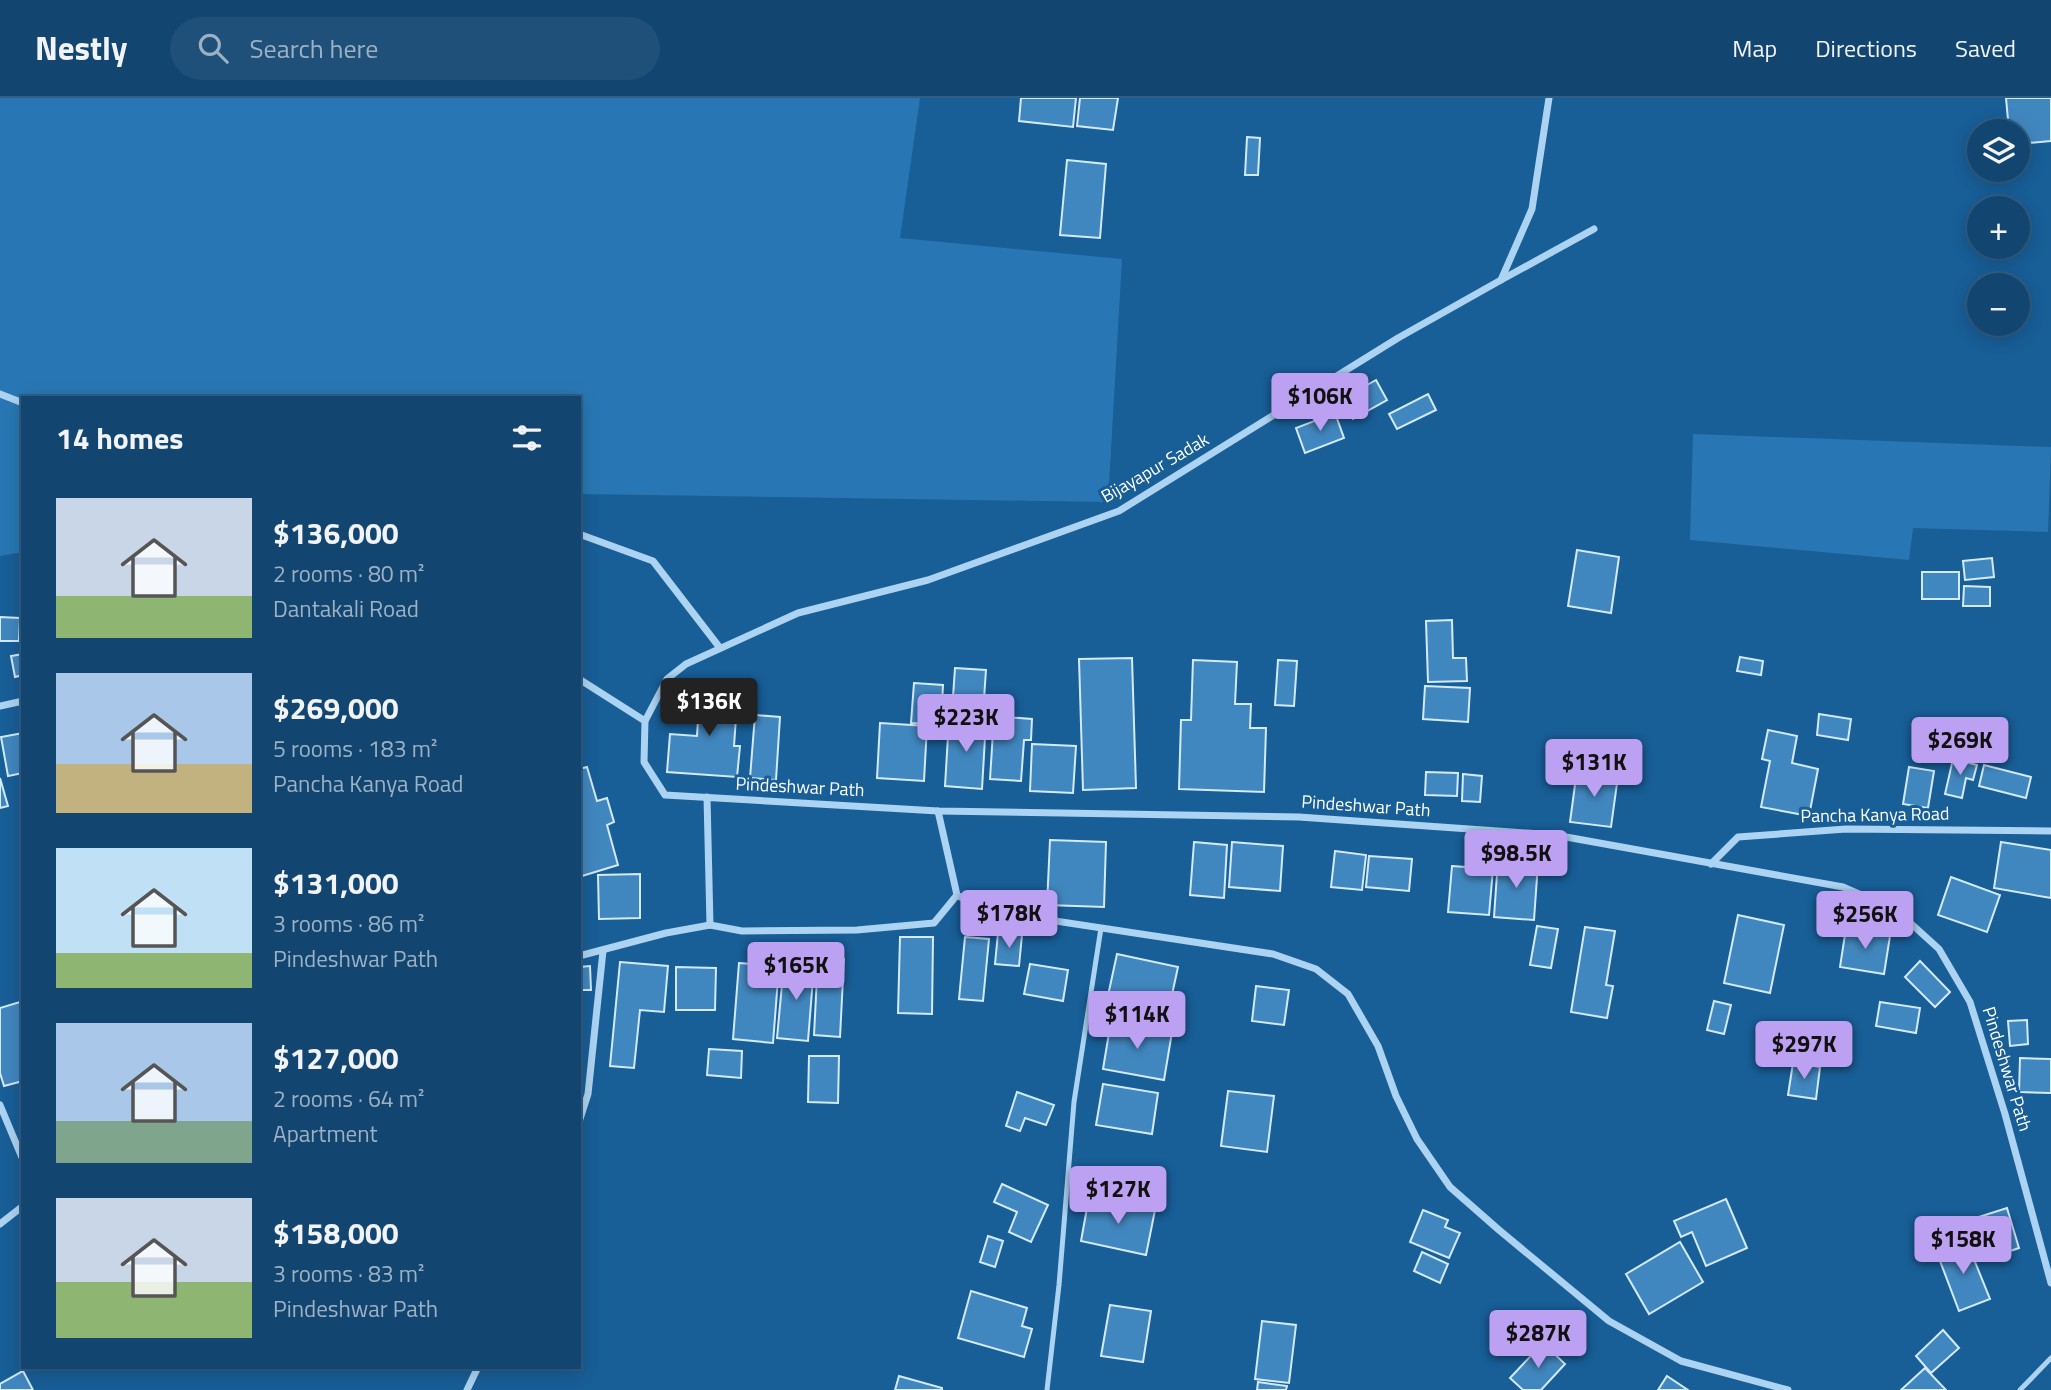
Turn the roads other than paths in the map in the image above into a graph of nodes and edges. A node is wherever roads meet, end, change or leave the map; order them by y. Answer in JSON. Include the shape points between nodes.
{"nodes":[{"id":1,"x":1549,"y":98,"type":"edge"},
{"id":2,"x":1594,"y":229,"type":"dead end"},
{"id":3,"x":1501,"y":280,"type":"junction"},
{"id":4,"x":0,"y":394,"type":"edge"},
{"id":5,"x":21,"y":401,"type":"edge"},
{"id":6,"x":581,"y":535,"type":"edge"},
{"id":7,"x":720,"y":648,"type":"junction"},
{"id":8,"x":581,"y":679,"type":"edge"},
{"id":9,"x":21,"y":701,"type":"edge"},
{"id":10,"x":0,"y":706,"type":"edge"},
{"id":11,"x":645,"y":720,"type":"junction"},
{"id":12,"x":707,"y":797,"type":"junction"},
{"id":13,"x":938,"y":811,"type":"junction"},
{"id":14,"x":2051,"y":831,"type":"edge"},
{"id":15,"x":1710,"y":864,"type":"junction"},
{"id":16,"x":957,"y":895,"type":"junction"},
{"id":17,"x":710,"y":925,"type":"junction"},
{"id":18,"x":1101,"y":928,"type":"junction"},
{"id":19,"x":603,"y":951,"type":"junction"},
{"id":20,"x":581,"y":956,"type":"edge"},
{"id":21,"x":0,"y":1105,"type":"edge"},
{"id":22,"x":581,"y":1116,"type":"edge"},
{"id":23,"x":21,"y":1155,"type":"edge"},
{"id":24,"x":21,"y":1208,"type":"edge"},
{"id":25,"x":0,"y":1224,"type":"edge"},
{"id":26,"x":2051,"y":1283,"type":"edge"},
{"id":27,"x":2051,"y":1358,"type":"edge"},
{"id":28,"x":477,"y":1369,"type":"edge"},
{"id":29,"x":467,"y":1390,"type":"edge"},
{"id":30,"x":1047,"y":1390,"type":"edge"},
{"id":31,"x":1787,"y":1390,"type":"edge"},
{"id":32,"x":2020,"y":1390,"type":"edge"}],
"edges":[{"from":1,"to":3,"type":"street","via":[[1532,209]]},
{"from":2,"to":3,"type":"street","name":"Bijayapur Sadak"},
{"from":3,"to":7,"type":"street","name":"Bijayapur Sadak","via":[[1398,338],[1119,511],[928,580],[797,613]]},
{"from":4,"to":5,"type":"street"},
{"from":6,"to":7,"type":"street","via":[[653,561]]},
{"from":7,"to":11,"type":"street","name":"Bijayapur Sadak","via":[[667,679]]},
{"from":8,"to":11,"type":"street"},
{"from":9,"to":10,"type":"street"},
{"from":11,"to":12,"type":"street","name":"Pindeshwar Path","via":[[644,761],[665,795]]},
{"from":12,"to":13,"type":"street","name":"Pindeshwar Path"},
{"from":12,"to":17,"type":"street"},
{"from":13,"to":15,"type":"street","name":"Pindeshwar Path","via":[[1299,817],[1555,835]]},
{"from":13,"to":16,"type":"street"},
{"from":14,"to":15,"type":"street","name":"Pancha Kanya Road","via":[[1846,829],[1738,837]]},
{"from":15,"to":26,"type":"street","name":"Pindeshwar Path","via":[[1843,887],[1896,910],[1939,949],[1970,1002]]},
{"from":16,"to":17,"type":"street","via":[[934,923],[858,930],[742,931]]},
{"from":16,"to":18,"type":"street","via":[[983,910]]},
{"from":17,"to":19,"type":"street"},
{"from":18,"to":30,"type":"lane","via":[[1074,1102]]},
{"from":18,"to":31,"type":"street","via":[[1273,954],[1316,969],[1348,995],[1378,1046],[1417,1139],[1450,1187],[1609,1321],[1681,1361]]},
{"from":19,"to":20,"type":"street"},
{"from":19,"to":22,"type":"street","via":[[588,1094]]},
{"from":21,"to":23,"type":"street"},
{"from":24,"to":25,"type":"street"},
{"from":27,"to":32,"type":"lane"},
{"from":28,"to":29,"type":"street"}]}
